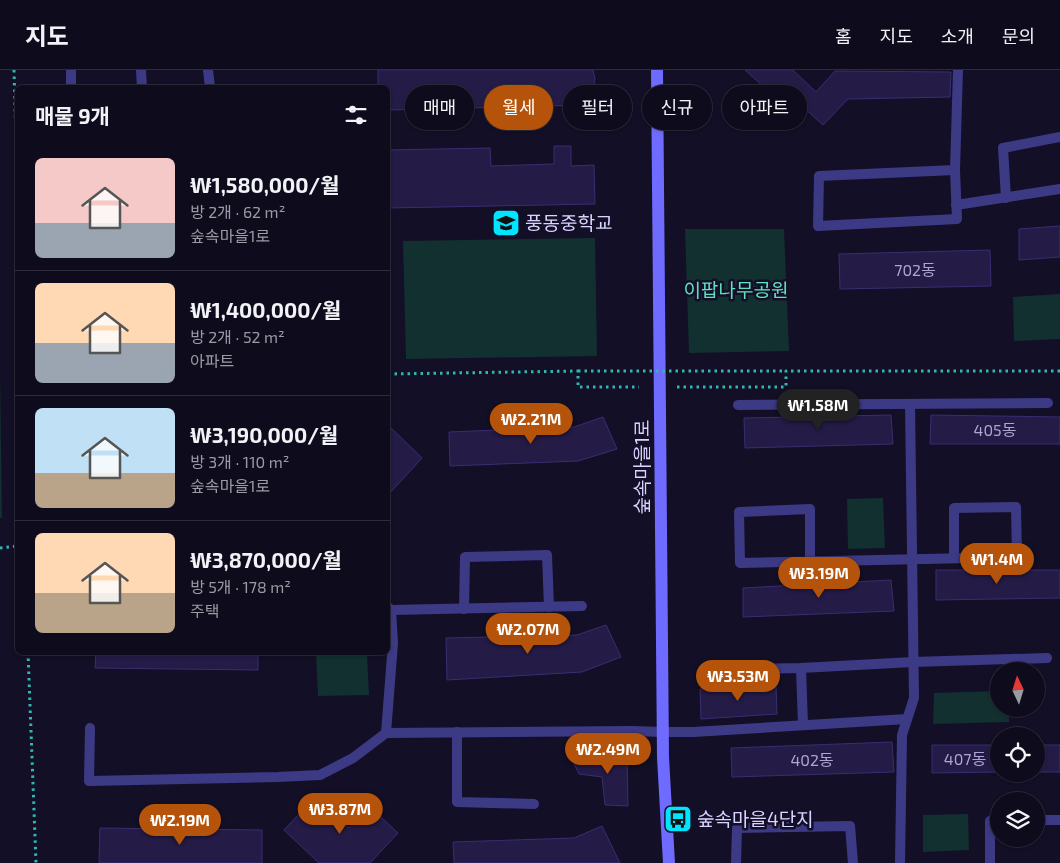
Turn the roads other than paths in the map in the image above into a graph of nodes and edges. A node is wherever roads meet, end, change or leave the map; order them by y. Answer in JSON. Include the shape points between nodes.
{"nodes":[{"id":1,"x":71,"y":70,"type":"edge"},
{"id":2,"x":141,"y":70,"type":"edge"},
{"id":3,"x":208,"y":70,"type":"edge"},
{"id":4,"x":657,"y":70,"type":"edge"},
{"id":5,"x":958,"y":70,"type":"edge"},
{"id":6,"x":71,"y":85,"type":"edge"},
{"id":7,"x":142,"y":85,"type":"edge"},
{"id":8,"x":210,"y":85,"type":"edge"},
{"id":9,"x":1060,"y":137,"type":"edge"},
{"id":10,"x":955,"y":170,"type":"junction"},
{"id":11,"x":1060,"y":189,"type":"edge"},
{"id":12,"x":1006,"y":198,"type":"junction"},
{"id":13,"x":956,"y":204,"type":"junction"},
{"id":14,"x":1048,"y":403,"type":"dead end"},
{"id":15,"x":910,"y":404,"type":"junction"},
{"id":16,"x":738,"y":406,"type":"dead end"},
{"id":17,"x":954,"y":558,"type":"junction"},
{"id":18,"x":912,"y":559,"type":"junction"},
{"id":19,"x":810,"y":561,"type":"junction"},
{"id":20,"x":582,"y":606,"type":"dead end"},
{"id":21,"x":549,"y":607,"type":"junction"},
{"id":22,"x":390,"y":609,"type":"edge"},
{"id":23,"x":464,"y":609,"type":"junction"},
{"id":24,"x":390,"y":618,"type":"edge"},
{"id":25,"x":1047,"y":658,"type":"dead end"},
{"id":26,"x":914,"y":662,"type":"junction"},
{"id":27,"x":744,"y":668,"type":"dead end"},
{"id":28,"x":801,"y":668,"type":"junction"},
{"id":29,"x":907,"y":719,"type":"junction"},
{"id":30,"x":803,"y":726,"type":"junction"},
{"id":31,"x":90,"y":728,"type":"dead end"},
{"id":32,"x":457,"y":732,"type":"junction"},
{"id":33,"x":663,"y":732,"type":"junction"},
{"id":34,"x":386,"y":733,"type":"junction"},
{"id":35,"x":534,"y":804,"type":"dead end"},
{"id":36,"x":1045,"y":820,"type":"edge"},
{"id":37,"x":1060,"y":820,"type":"edge"},
{"id":38,"x":990,"y":847,"type":"edge"},
{"id":39,"x":669,"y":863,"type":"edge"},
{"id":40,"x":736,"y":863,"type":"edge"},
{"id":41,"x":853,"y":863,"type":"edge"},
{"id":42,"x":900,"y":863,"type":"edge"},
{"id":43,"x":990,"y":863,"type":"edge"}],
"edges":[{"from":1,"to":6,"type":"lane"},
{"from":2,"to":7,"type":"lane"},
{"from":3,"to":8,"type":"lane"},
{"from":4,"to":33,"type":"street","name":"숲속마을1로"},
{"from":5,"to":10,"type":"lane"},
{"from":9,"to":12,"type":"lane","via":[[1003,148]]},
{"from":10,"to":13,"type":"lane"},
{"from":10,"to":13,"type":"lane","via":[[819,176],[818,226],[957,219]]},
{"from":11,"to":12,"type":"lane"},
{"from":12,"to":13,"type":"lane"},
{"from":14,"to":15,"type":"lane"},
{"from":15,"to":16,"type":"lane"},
{"from":15,"to":18,"type":"lane"},
{"from":17,"to":17,"type":"lane","via":[[954,508],[1016,507],[1017,557]]},
{"from":17,"to":18,"type":"lane"},
{"from":18,"to":19,"type":"lane"},
{"from":18,"to":26,"type":"lane"},
{"from":19,"to":19,"type":"lane","via":[[740,563],[739,512],[810,509]]},
{"from":20,"to":21,"type":"lane"},
{"from":21,"to":23,"type":"lane"},
{"from":21,"to":23,"type":"lane","via":[[547,555],[465,557]]},
{"from":22,"to":23,"type":"lane"},
{"from":24,"to":34,"type":"lane","via":[[393,643]]},
{"from":25,"to":26,"type":"lane"},
{"from":26,"to":28,"type":"lane"},
{"from":26,"to":29,"type":"lane","via":[[914,698]]},
{"from":27,"to":28,"type":"lane"},
{"from":28,"to":30,"type":"lane"},
{"from":29,"to":30,"type":"lane"},
{"from":29,"to":42,"type":"lane","via":[[902,736]]},
{"from":30,"to":33,"type":"lane"},
{"from":31,"to":34,"type":"lane","via":[[89,781],[320,775],[353,758]]},
{"from":32,"to":33,"type":"lane"},
{"from":32,"to":34,"type":"lane"},
{"from":32,"to":35,"type":"lane","via":[[457,802]]},
{"from":33,"to":39,"type":"street","name":"숲속마을1로"},
{"from":36,"to":37,"type":"lane"},
{"from":38,"to":43,"type":"lane"},
{"from":40,"to":41,"type":"lane","via":[[737,828],[850,826]]}]}
